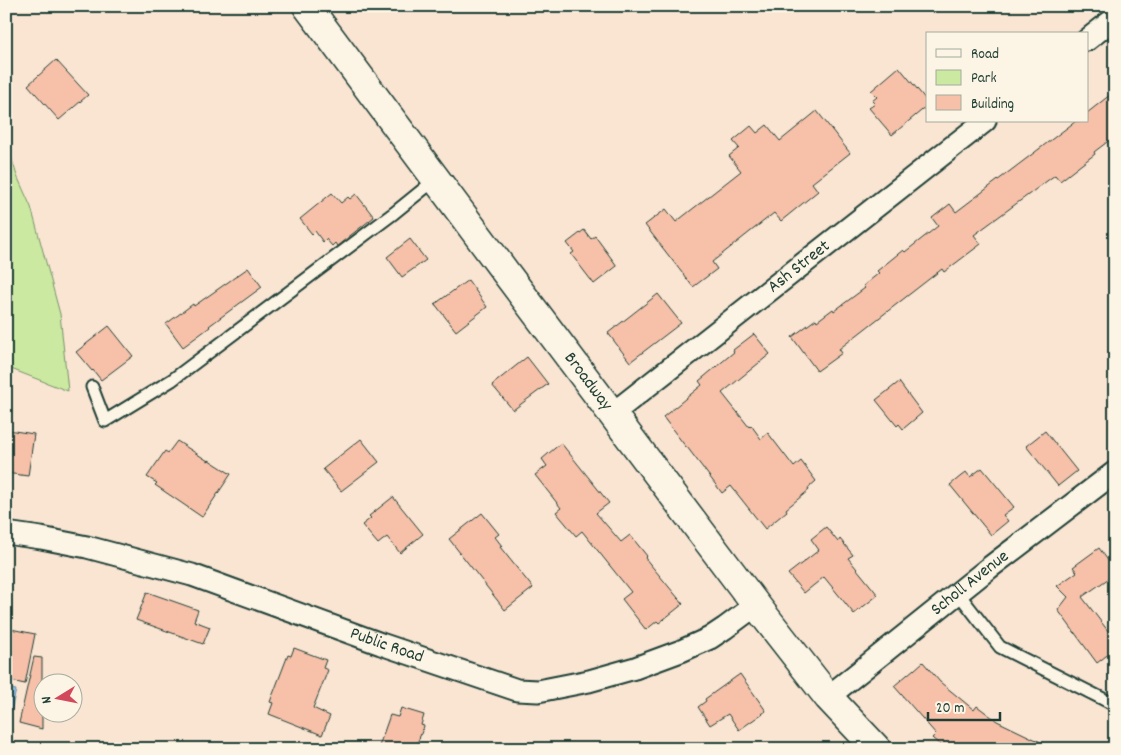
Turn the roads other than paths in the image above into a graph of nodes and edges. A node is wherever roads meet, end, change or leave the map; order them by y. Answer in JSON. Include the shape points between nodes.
{"nodes":[{"id":1,"x":308,"y":6,"type":"edge"},
{"id":2,"x":1115,"y":18,"type":"edge"},
{"id":3,"x":1088,"y":39,"type":"edge"},
{"id":4,"x":983,"y":122,"type":"edge"},
{"id":5,"x":436,"y":179,"type":"junction"},
{"id":6,"x":92,"y":387,"type":"dead end"},
{"id":7,"x":612,"y":414,"type":"junction"},
{"id":8,"x":1115,"y":472,"type":"edge"},
{"id":9,"x":6,"y":533,"type":"edge"},
{"id":10,"x":958,"y":593,"type":"junction"},
{"id":11,"x":756,"y":605,"type":"junction"},
{"id":12,"x":828,"y":697,"type":"junction"},
{"id":13,"x":1115,"y":705,"type":"edge"},
{"id":14,"x":876,"y":749,"type":"edge"}],
"edges":[{"from":1,"to":5,"type":"main road","name":"Broadway"},
{"from":2,"to":3,"type":"street"},
{"from":4,"to":7,"type":"street","name":"Ash Street"},
{"from":5,"to":6,"type":"lane","via":[[172,380],[105,421]]},
{"from":5,"to":7,"type":"main road","name":"Broadway"},
{"from":7,"to":11,"type":"main road","name":"Broadway"},
{"from":8,"to":10,"type":"street","name":"Scholl Avenue"},
{"from":9,"to":11,"type":"street","name":"Public Road","via":[[88,548],[192,575],[517,690],[538,691],[635,668],[710,638]]},
{"from":10,"to":12,"type":"street","name":"Scholl Avenue"},
{"from":10,"to":13,"type":"lane","via":[[1000,647]]},
{"from":11,"to":12,"type":"main road","name":"Broadway"},
{"from":12,"to":14,"type":"main road","name":"Broadway"}]}
